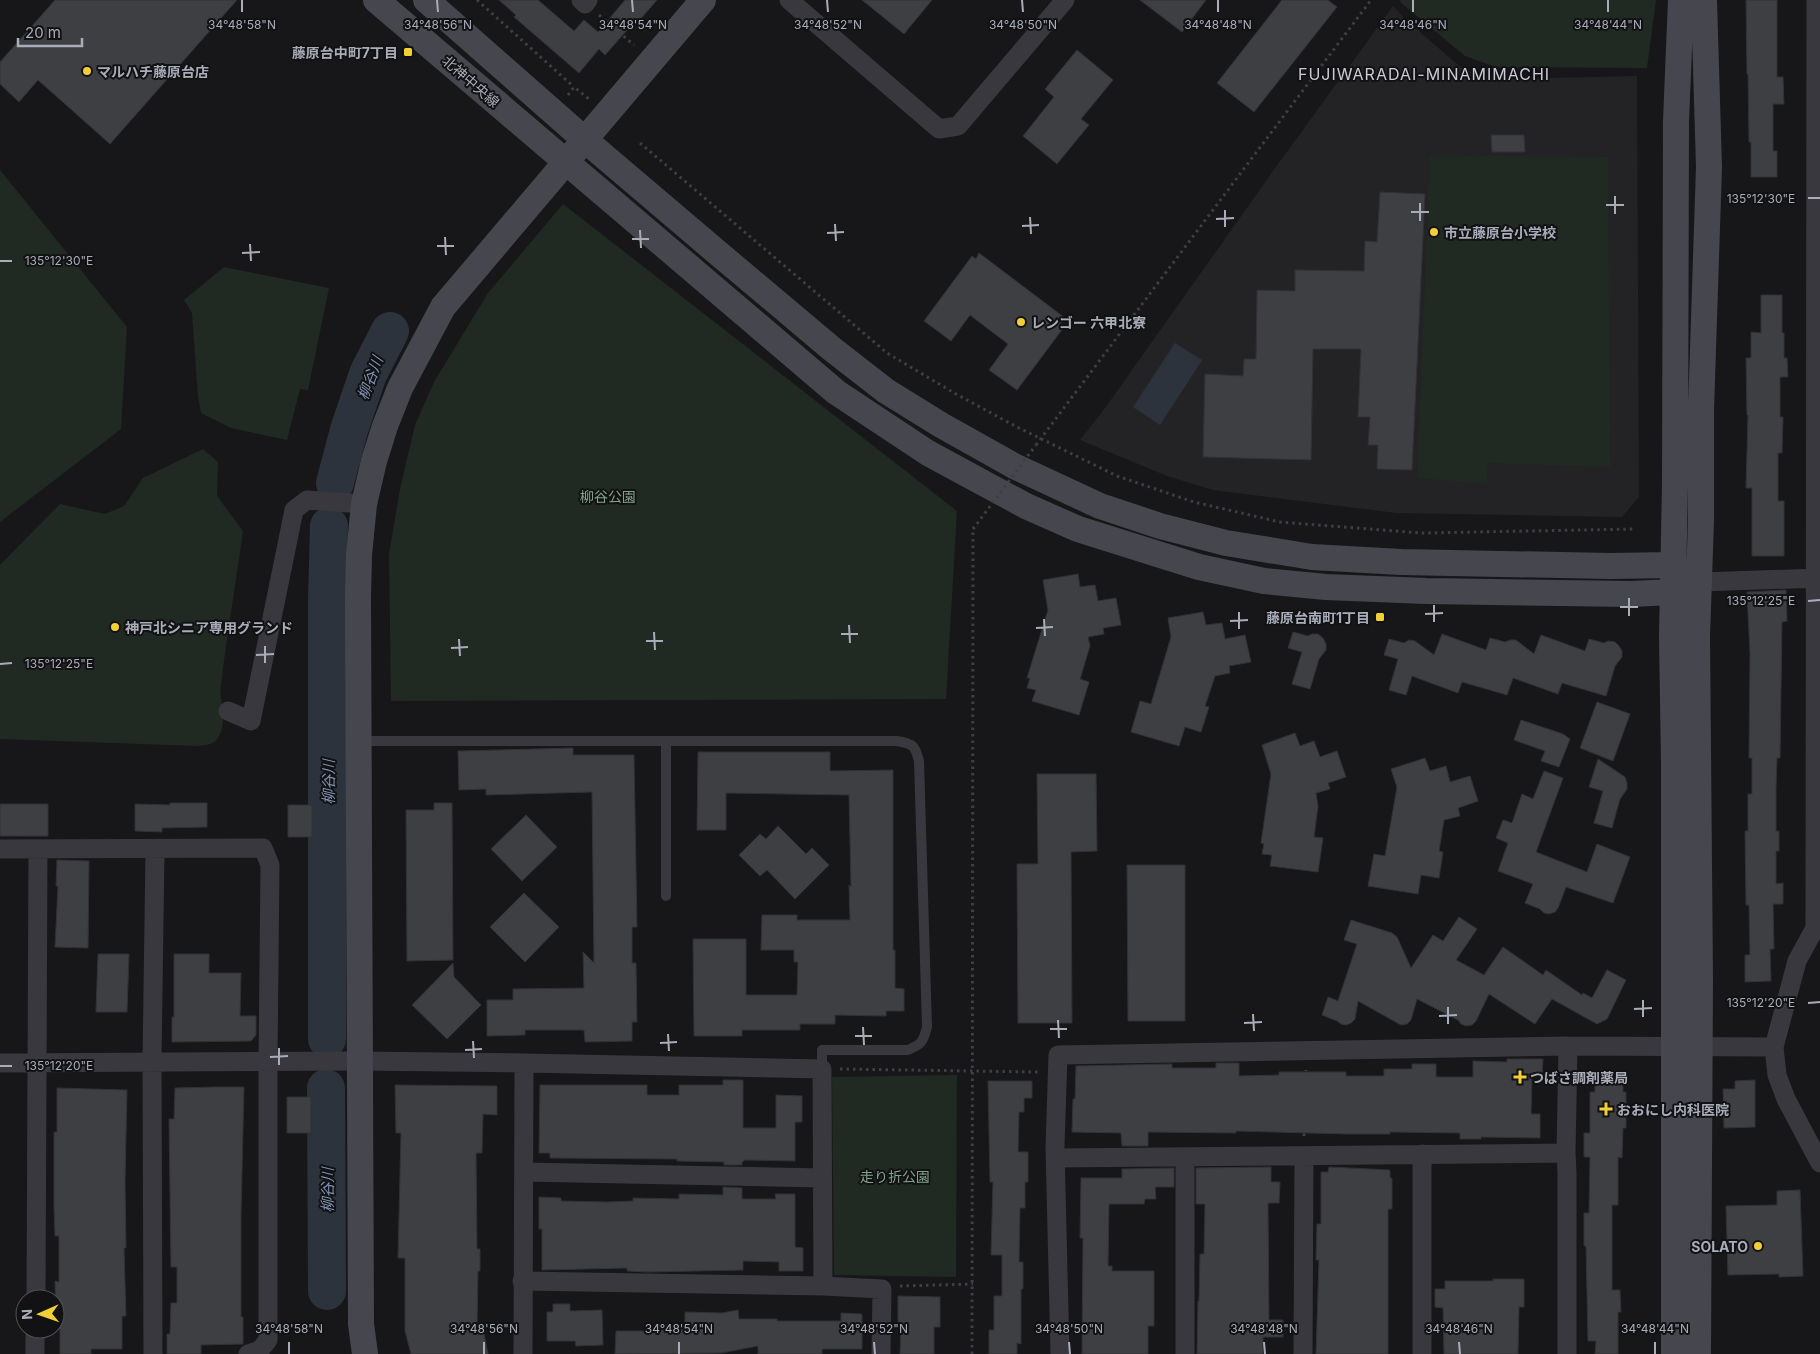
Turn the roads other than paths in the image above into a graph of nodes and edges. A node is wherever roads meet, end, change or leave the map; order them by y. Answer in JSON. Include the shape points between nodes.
{"nodes":[{"id":1,"x":376,"y":0,"type":"edge"},
{"id":2,"x":426,"y":0,"type":"edge"},
{"id":3,"x":703,"y":0,"type":"edge"},
{"id":4,"x":789,"y":0,"type":"edge"},
{"id":5,"x":1065,"y":0,"type":"edge"},
{"id":6,"x":1681,"y":0,"type":"edge"},
{"id":7,"x":1704,"y":0,"type":"edge"},
{"id":8,"x":1816,"y":0,"type":"edge"},
{"id":9,"x":1818,"y":137,"type":"edge"},
{"id":10,"x":586,"y":140,"type":"junction"},
{"id":11,"x":566,"y":162,"type":"junction"},
{"id":12,"x":364,"y":504,"type":"junction"},
{"id":13,"x":1672,"y":565,"type":"junction"},
{"id":14,"x":1817,"y":578,"type":"edge"},
{"id":15,"x":1699,"y":582,"type":"junction"},
{"id":16,"x":1673,"y":592,"type":"junction"},
{"id":17,"x":228,"y":711,"type":"dead end"},
{"id":18,"x":359,"y":740,"type":"junction"},
{"id":19,"x":666,"y":741,"type":"junction"},
{"id":20,"x":0,"y":849,"type":"edge"},
{"id":21,"x":38,"y":849,"type":"junction"},
{"id":22,"x":155,"y":849,"type":"junction"},
{"id":23,"x":666,"y":896,"type":"dead end"},
{"id":24,"x":1817,"y":925,"type":"edge"},
{"id":25,"x":1568,"y":1046,"type":"junction"},
{"id":26,"x":1686,"y":1046,"type":"junction"},
{"id":27,"x":1774,"y":1047,"type":"junction"},
{"id":28,"x":152,"y":1062,"type":"junction"},
{"id":29,"x":268,"y":1062,"type":"junction"},
{"id":30,"x":360,"y":1062,"type":"junction"},
{"id":31,"x":0,"y":1063,"type":"edge"},
{"id":32,"x":37,"y":1063,"type":"junction"},
{"id":33,"x":524,"y":1063,"type":"junction"},
{"id":34,"x":822,"y":1069,"type":"junction"},
{"id":35,"x":1566,"y":1153,"type":"junction"},
{"id":36,"x":1422,"y":1154,"type":"junction"},
{"id":37,"x":1304,"y":1156,"type":"junction"},
{"id":38,"x":1056,"y":1158,"type":"junction"},
{"id":39,"x":1185,"y":1158,"type":"junction"},
{"id":40,"x":1820,"y":1163,"type":"edge"},
{"id":41,"x":524,"y":1172,"type":"junction"},
{"id":42,"x":822,"y":1178,"type":"junction"},
{"id":43,"x":522,"y":1281,"type":"junction"},
{"id":44,"x":823,"y":1286,"type":"junction"},
{"id":45,"x":36,"y":1289,"type":"edge"},
{"id":46,"x":35,"y":1339,"type":"edge"},
{"id":47,"x":35,"y":1354,"type":"edge"},
{"id":48,"x":153,"y":1354,"type":"edge"},
{"id":49,"x":248,"y":1354,"type":"edge"},
{"id":50,"x":365,"y":1354,"type":"edge"},
{"id":51,"x":523,"y":1354,"type":"edge"},
{"id":52,"x":881,"y":1354,"type":"edge"},
{"id":53,"x":1060,"y":1354,"type":"edge"},
{"id":54,"x":1185,"y":1354,"type":"edge"},
{"id":55,"x":1303,"y":1354,"type":"edge"},
{"id":56,"x":1422,"y":1354,"type":"edge"},
{"id":57,"x":1567,"y":1354,"type":"edge"},
{"id":58,"x":1674,"y":1354,"type":"edge"},
{"id":59,"x":1698,"y":1354,"type":"edge"}],
"edges":[{"from":1,"to":11,"type":"street","name":"北神中央線"},
{"from":2,"to":10,"type":"street"},
{"from":3,"to":10,"type":"street"},
{"from":4,"to":5,"type":"street","via":[[939,129],[958,126]]},
{"from":6,"to":13,"type":"street","via":[[1676,121]]},
{"from":7,"to":15,"type":"street","via":[[1709,167]]},
{"from":8,"to":9,"type":"street"},
{"from":9,"to":14,"type":"street"},
{"from":10,"to":11,"type":"street"},
{"from":10,"to":13,"type":"street","via":[[886,391],[1014,466],[1100,506],[1226,543],[1312,557],[1401,562]]},
{"from":11,"to":12,"type":"street","via":[[443,308],[400,388],[385,426]]},
{"from":11,"to":16,"type":"street","name":"北神中央線","via":[[836,392],[928,453],[1078,530],[1199,567],[1264,581],[1308,586],[1426,592]]},
{"from":12,"to":17,"type":"street","via":[[306,500],[294,510],[251,721]]},
{"from":12,"to":18,"type":"street","via":[[359,555]]},
{"from":13,"to":15,"type":"street"},
{"from":13,"to":16,"type":"street"},
{"from":14,"to":15,"type":"street"},
{"from":14,"to":24,"type":"street"},
{"from":15,"to":16,"type":"street","name":"北神中央線"},
{"from":15,"to":26,"type":"street","via":[[1700,978]]},
{"from":16,"to":26,"type":"street"},
{"from":18,"to":19,"type":"lane"},
{"from":18,"to":30,"type":"street"},
{"from":19,"to":23,"type":"lane"},
{"from":19,"to":34,"type":"lane","via":[[897,741],[916,749],[919,761],[927,1027],[924,1041],[908,1050],[822,1050]]},
{"from":20,"to":21,"type":"street"},
{"from":21,"to":22,"type":"street"},
{"from":21,"to":32,"type":"street"},
{"from":22,"to":28,"type":"street"},
{"from":22,"to":29,"type":"street","via":[[262,848],[270,865]]},
{"from":24,"to":27,"type":"street","via":[[1797,961]]},
{"from":25,"to":26,"type":"street"},
{"from":25,"to":35,"type":"street"},
{"from":25,"to":38,"type":"street","via":[[1058,1055]]},
{"from":26,"to":27,"type":"street"},
{"from":26,"to":58,"type":"street"},
{"from":26,"to":59,"type":"street"},
{"from":27,"to":40,"type":"street","via":[[1777,1075],[1786,1099]]},
{"from":28,"to":29,"type":"street"},
{"from":28,"to":32,"type":"street"},
{"from":28,"to":48,"type":"street"},
{"from":29,"to":30,"type":"street"},
{"from":29,"to":49,"type":"street","via":[[268,1340],[260,1350]]},
{"from":30,"to":33,"type":"street"},
{"from":30,"to":50,"type":"street","via":[[361,1324]]},
{"from":31,"to":32,"type":"street"},
{"from":32,"to":45,"type":"street"},
{"from":33,"to":34,"type":"street"},
{"from":33,"to":41,"type":"street"},
{"from":34,"to":42,"type":"street"},
{"from":35,"to":36,"type":"street"},
{"from":35,"to":57,"type":"street"},
{"from":36,"to":37,"type":"street"},
{"from":36,"to":56,"type":"street"},
{"from":37,"to":39,"type":"street"},
{"from":37,"to":55,"type":"street"},
{"from":38,"to":39,"type":"street"},
{"from":38,"to":53,"type":"street"},
{"from":39,"to":54,"type":"street"},
{"from":41,"to":42,"type":"street"},
{"from":41,"to":43,"type":"street"},
{"from":42,"to":44,"type":"street"},
{"from":43,"to":44,"type":"street"},
{"from":43,"to":51,"type":"street"},
{"from":44,"to":52,"type":"street","via":[[882,1289]]},
{"from":46,"to":47,"type":"street"}]}
